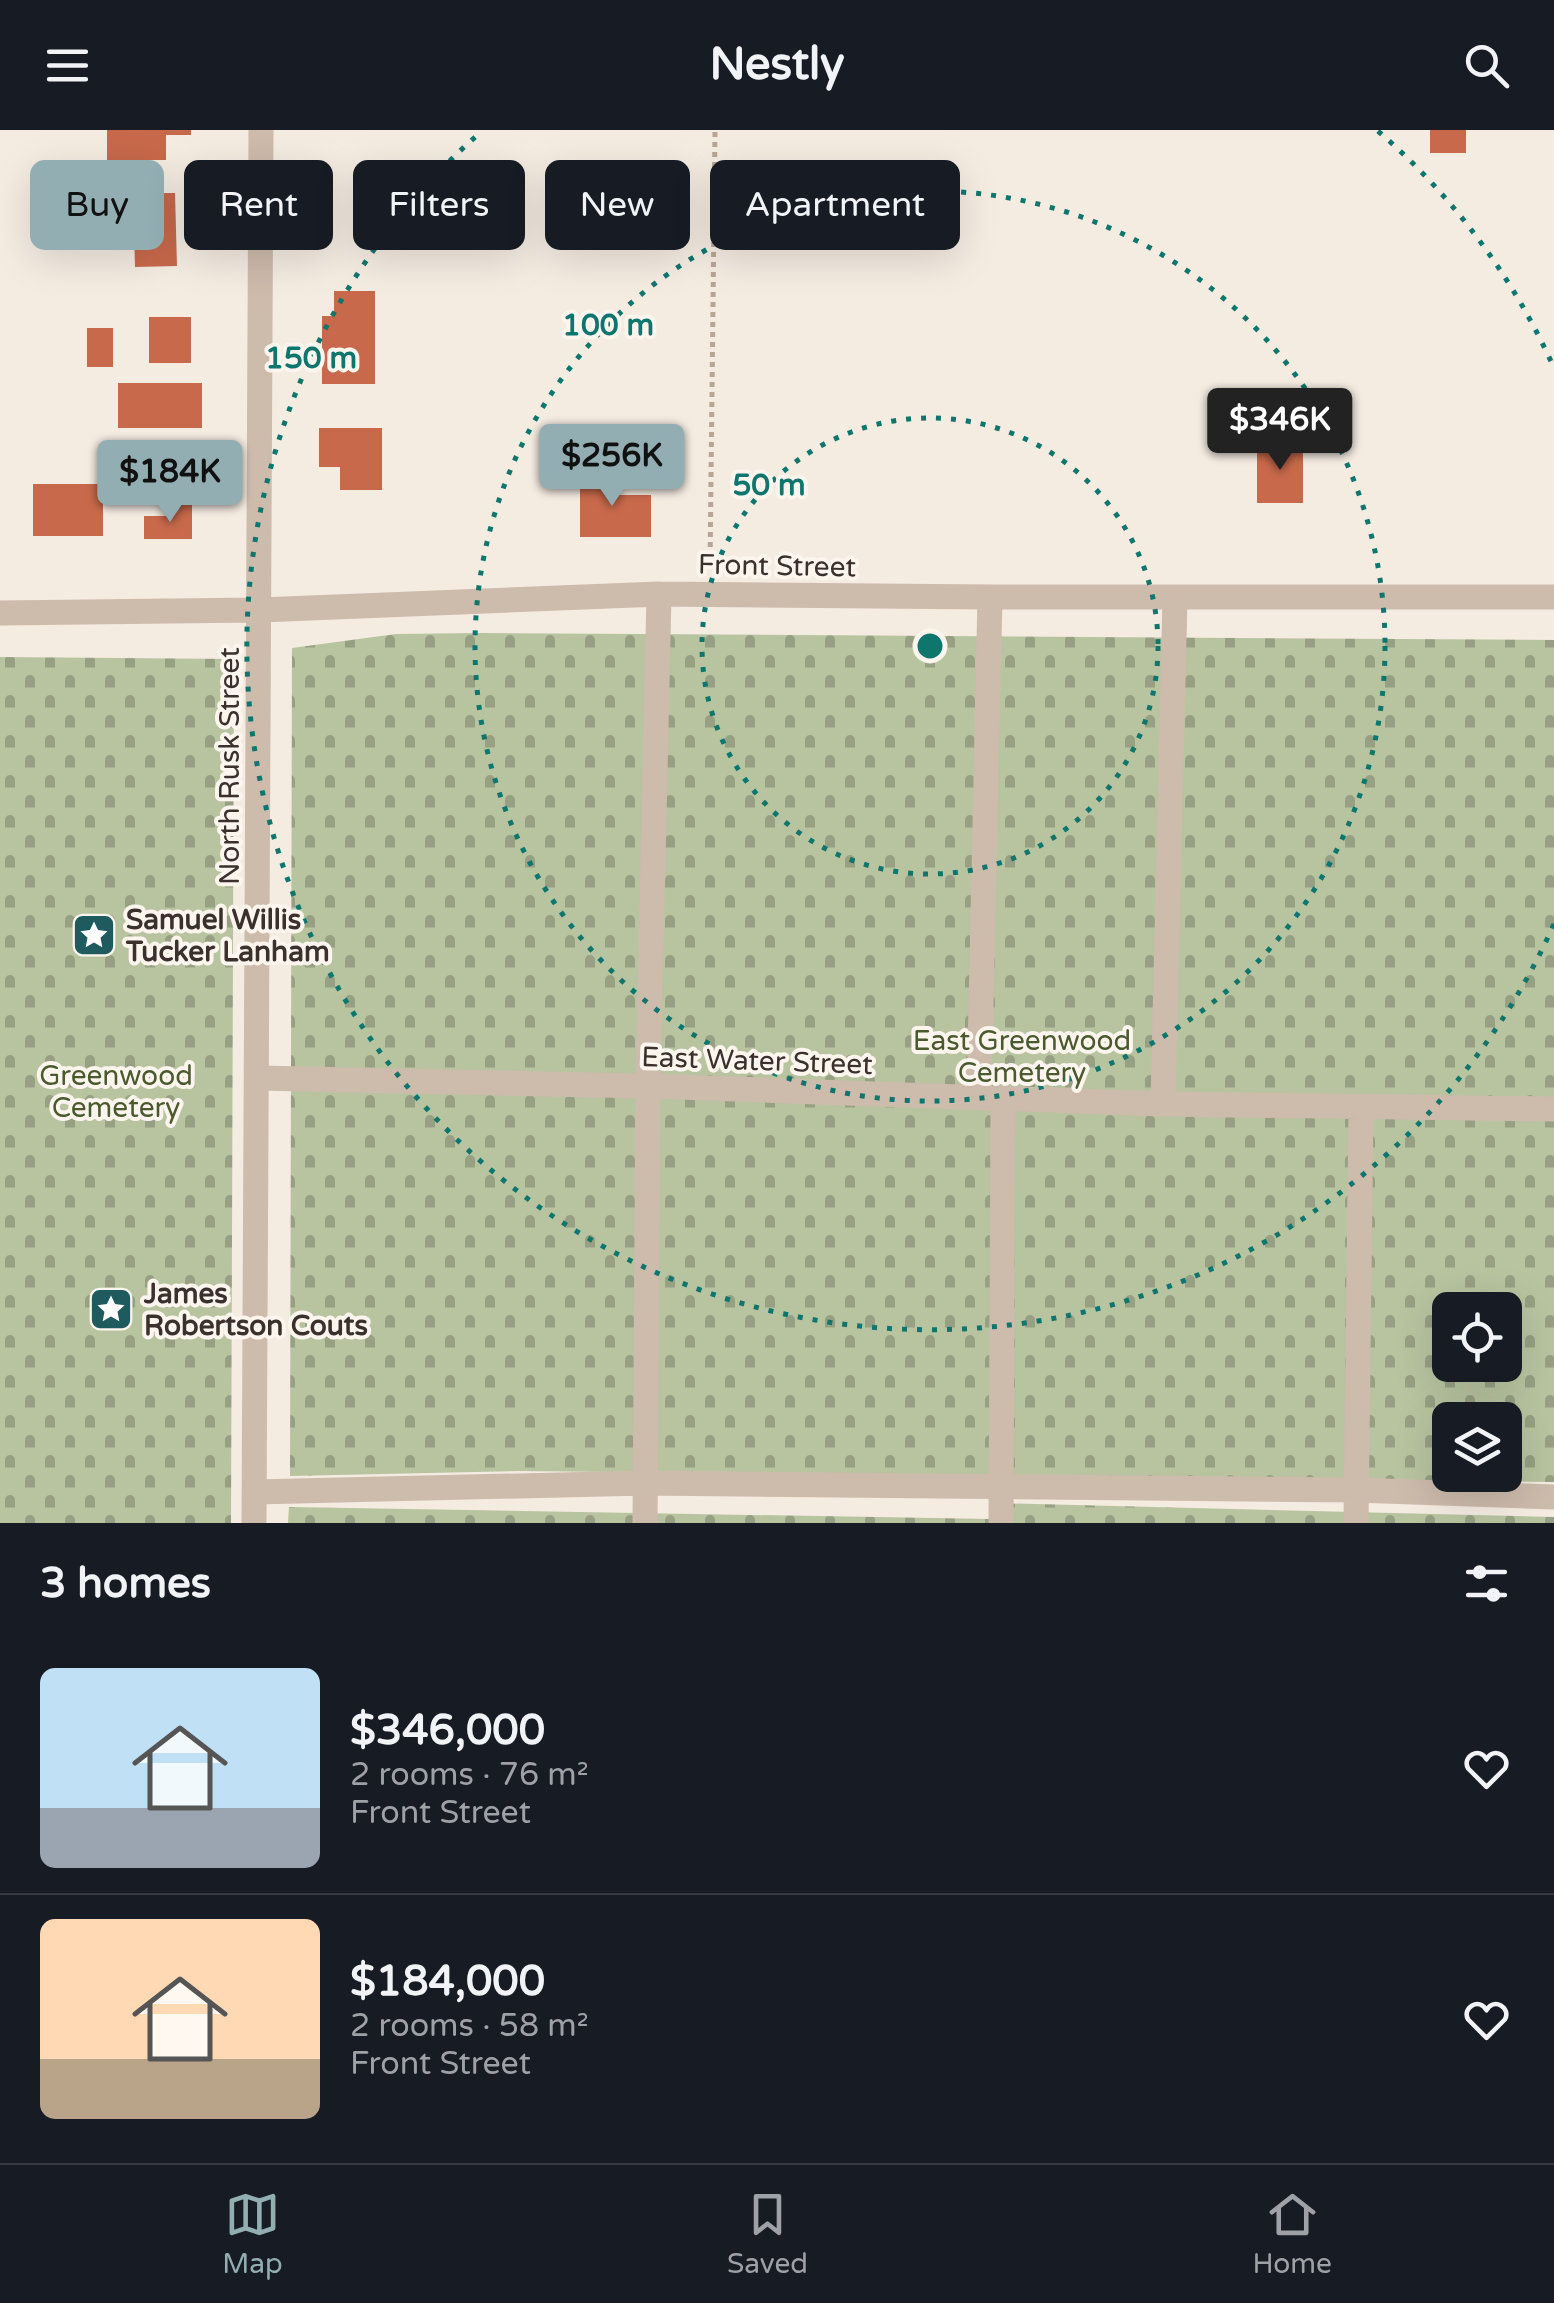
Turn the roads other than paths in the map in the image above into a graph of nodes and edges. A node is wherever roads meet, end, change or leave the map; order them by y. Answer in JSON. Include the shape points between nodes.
{"nodes":[{"id":1,"x":261,"y":130,"type":"edge"},
{"id":2,"x":660,"y":594,"type":"junction"},
{"id":3,"x":1176,"y":596,"type":"junction"},
{"id":4,"x":990,"y":597,"type":"junction"},
{"id":5,"x":1554,"y":597,"type":"edge"},
{"id":6,"x":260,"y":610,"type":"junction"},
{"id":7,"x":0,"y":613,"type":"edge"},
{"id":8,"x":257,"y":1078,"type":"junction"},
{"id":9,"x":648,"y":1086,"type":"junction"},
{"id":10,"x":991,"y":1098,"type":"junction"},
{"id":11,"x":1163,"y":1104,"type":"junction"},
{"id":12,"x":1361,"y":1107,"type":"junction"},
{"id":13,"x":1554,"y":1108,"type":"edge"},
{"id":14,"x":646,"y":1483,"type":"junction"},
{"id":15,"x":1001,"y":1486,"type":"junction"},
{"id":16,"x":1356,"y":1490,"type":"junction"},
{"id":17,"x":254,"y":1492,"type":"junction"},
{"id":18,"x":1554,"y":1496,"type":"edge"},
{"id":19,"x":254,"y":1523,"type":"edge"},
{"id":20,"x":646,"y":1523,"type":"edge"},
{"id":21,"x":1001,"y":1523,"type":"edge"},
{"id":22,"x":1356,"y":1523,"type":"edge"}],
"edges":[{"from":1,"to":6,"type":"street","name":"North Rusk Street"},
{"from":2,"to":4,"type":"street","name":"Front Street"},
{"from":2,"to":6,"type":"street","name":"Front Street"},
{"from":2,"to":9,"type":"street"},
{"from":3,"to":4,"type":"street","name":"Front Street"},
{"from":3,"to":5,"type":"street","name":"Front Street"},
{"from":3,"to":11,"type":"street"},
{"from":4,"to":10,"type":"street"},
{"from":6,"to":7,"type":"street","name":"Front Street"},
{"from":6,"to":8,"type":"street","name":"North Rusk Street"},
{"from":8,"to":9,"type":"street","name":"East Water Street"},
{"from":8,"to":17,"type":"street","name":"North Rusk Street"},
{"from":9,"to":10,"type":"street","name":"East Water Street"},
{"from":9,"to":14,"type":"street"},
{"from":10,"to":11,"type":"street","name":"East Water Street"},
{"from":10,"to":15,"type":"street"},
{"from":11,"to":12,"type":"street","name":"East Water Street"},
{"from":12,"to":13,"type":"street","name":"East Water Street"},
{"from":12,"to":16,"type":"street"},
{"from":14,"to":15,"type":"street"},
{"from":14,"to":17,"type":"street"},
{"from":14,"to":20,"type":"street"},
{"from":15,"to":16,"type":"street"},
{"from":15,"to":21,"type":"street"},
{"from":16,"to":18,"type":"street"},
{"from":16,"to":22,"type":"street"},
{"from":17,"to":19,"type":"street","name":"North Rusk Street"}]}
